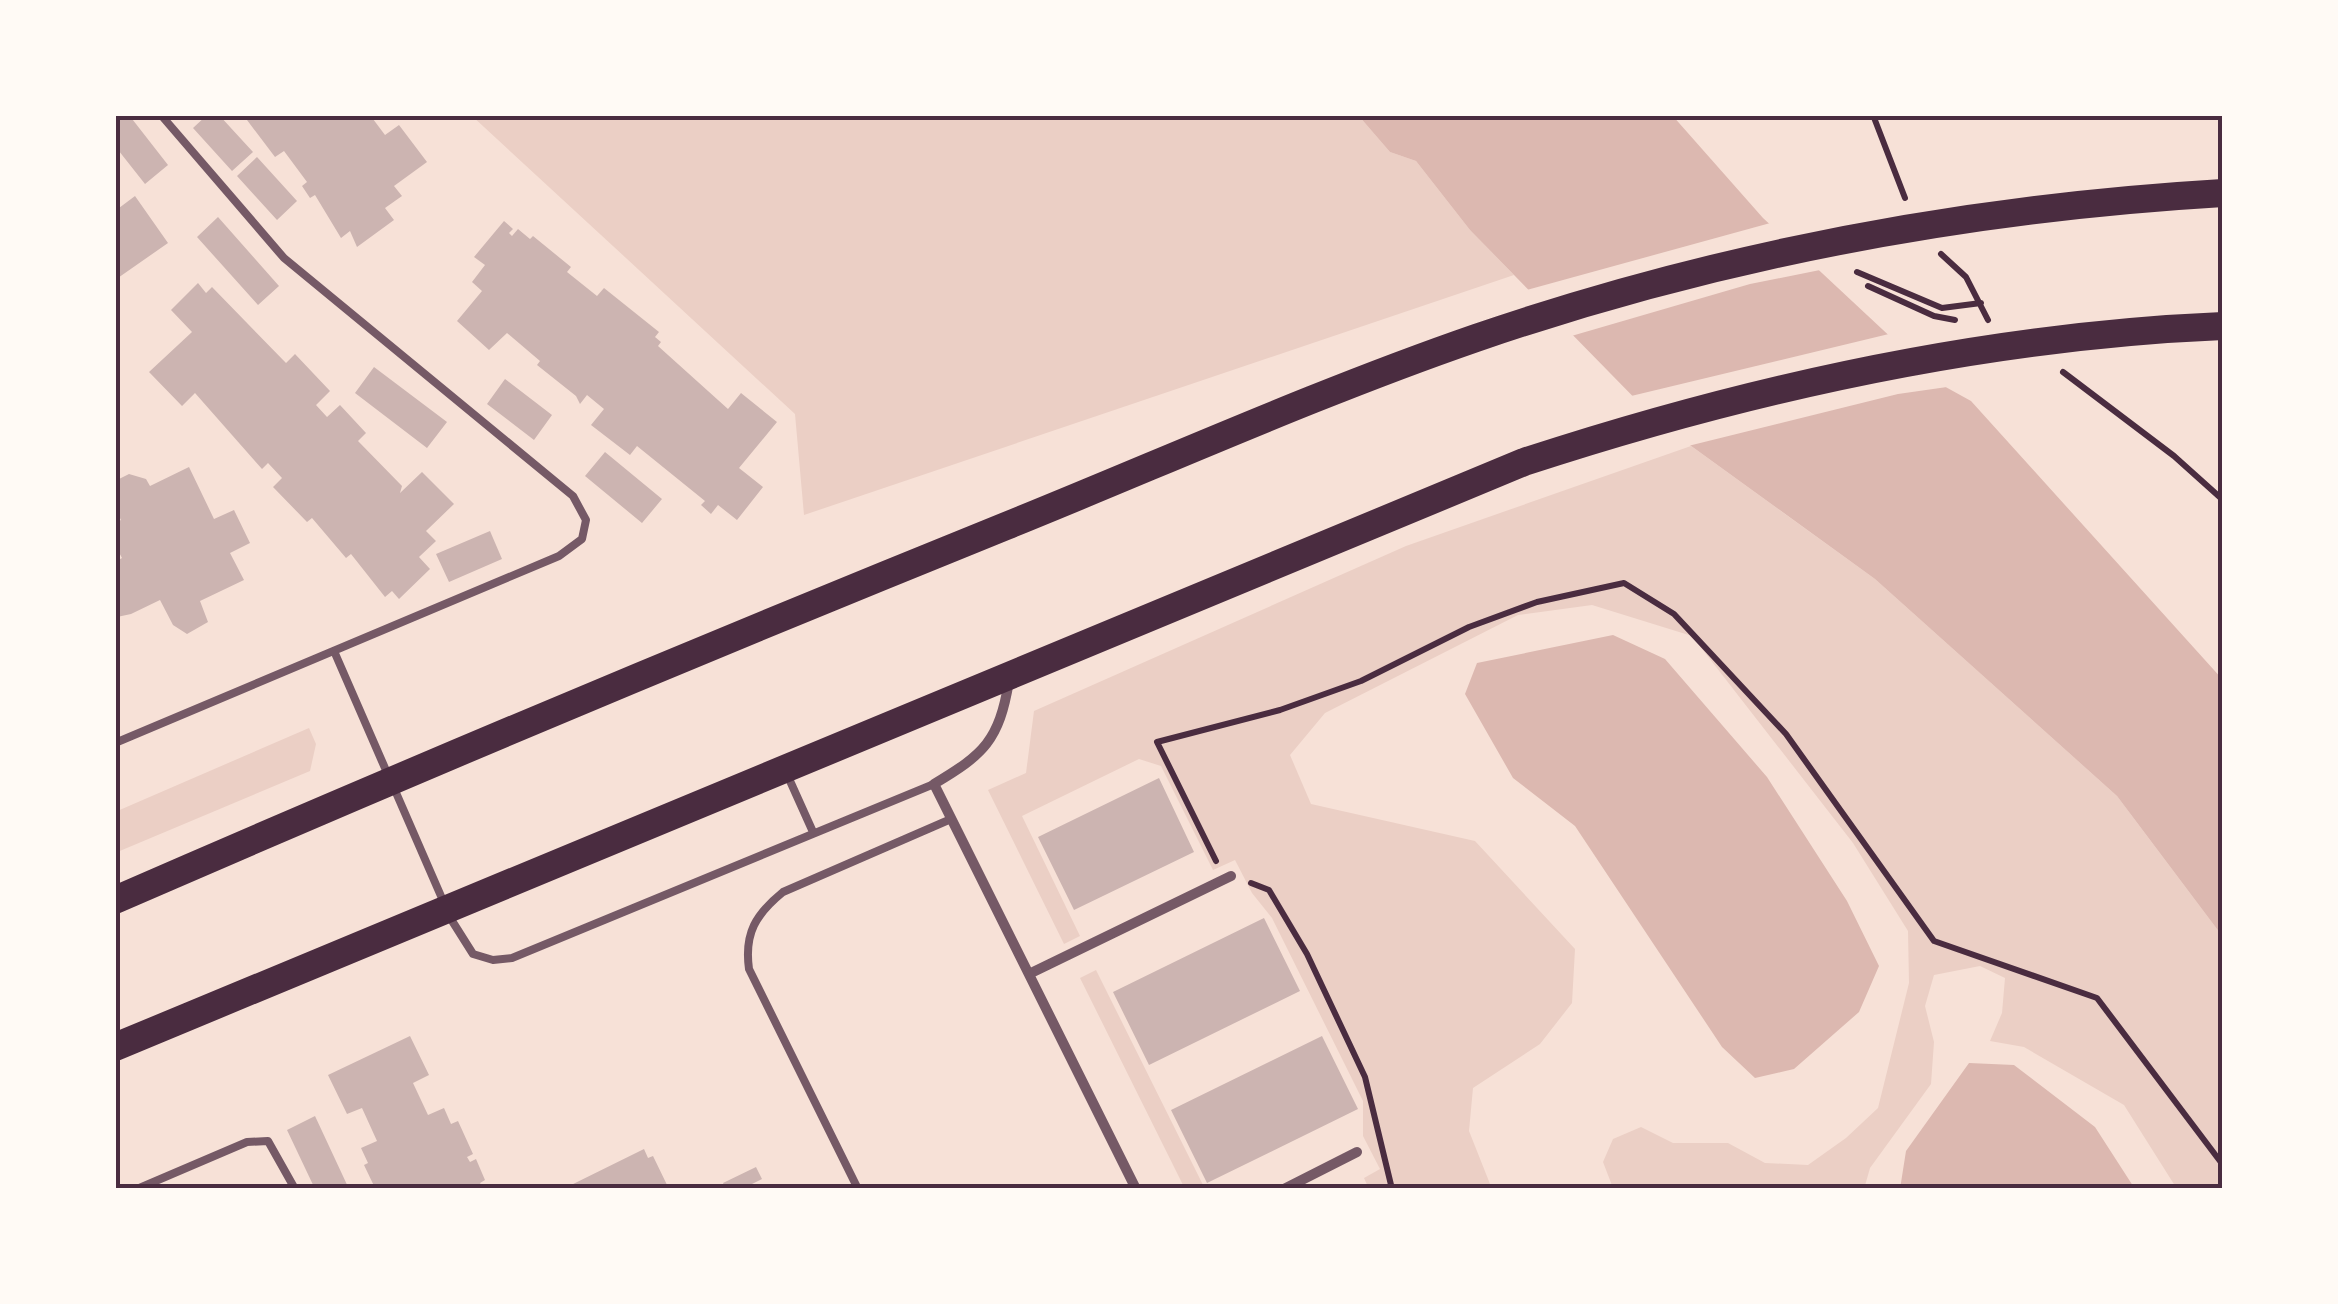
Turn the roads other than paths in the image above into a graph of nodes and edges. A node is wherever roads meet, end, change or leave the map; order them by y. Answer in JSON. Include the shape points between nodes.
{"nodes":[{"id":1,"x":161,"y":115,"type":"edge"},
{"id":2,"x":2223,"y":193,"type":"edge"},
{"id":3,"x":2221,"y":326,"type":"edge"},
{"id":4,"x":334,"y":650,"type":"junction"},
{"id":5,"x":1010,"y":677,"type":"junction"},
{"id":6,"x":115,"y":743,"type":"edge"},
{"id":7,"x":784,"y":768,"type":"junction"},
{"id":8,"x":390,"y":780,"type":"junction"},
{"id":9,"x":934,"y":784,"type":"junction"},
{"id":10,"x":951,"y":820,"type":"junction"},
{"id":11,"x":813,"y":832,"type":"junction"},
{"id":12,"x":1228,"y":877,"type":"road end"},
{"id":13,"x":115,"y":900,"type":"edge"},
{"id":14,"x":448,"y":912,"type":"junction"},
{"id":15,"x":1031,"y":973,"type":"junction"},
{"id":16,"x":115,"y":1047,"type":"edge"},
{"id":17,"x":1358,"y":1152,"type":"dead end"},
{"id":18,"x":137,"y":1189,"type":"edge"},
{"id":19,"x":296,"y":1189,"type":"edge"},
{"id":20,"x":858,"y":1189,"type":"edge"},
{"id":21,"x":1136,"y":1189,"type":"edge"},
{"id":22,"x":1284,"y":1189,"type":"edge"}],
"edges":[{"from":1,"to":4,"type":"lane","via":[[284,258],[573,496],[586,520],[582,540],[558,556]]},
{"from":2,"to":8,"type":"highway","via":[[2049,206],[1896,228],[1702,270],[1474,338]]},
{"from":3,"to":5,"type":"highway","via":[[1972,351],[1782,388],[1542,456]]},
{"from":4,"to":6,"type":"lane"},
{"from":4,"to":8,"type":"lane"},
{"from":5,"to":7,"type":"highway"},
{"from":5,"to":9,"type":"street","via":[[979,758]]},
{"from":7,"to":11,"type":"lane"},
{"from":7,"to":14,"type":"highway"},
{"from":8,"to":13,"type":"highway"},
{"from":8,"to":14,"type":"lane"},
{"from":9,"to":10,"type":"street"},
{"from":9,"to":11,"type":"lane"},
{"from":10,"to":15,"type":"street"},
{"from":10,"to":20,"type":"lane","via":[[784,892],[763,908],[746,946],[749,969]]},
{"from":11,"to":14,"type":"lane","via":[[512,958],[474,954]]},
{"from":12,"to":15,"type":"street"},
{"from":14,"to":16,"type":"highway"},
{"from":15,"to":21,"type":"street"},
{"from":17,"to":22,"type":"street"},
{"from":18,"to":19,"type":"lane","via":[[247,1142],[268,1142]]}]}
